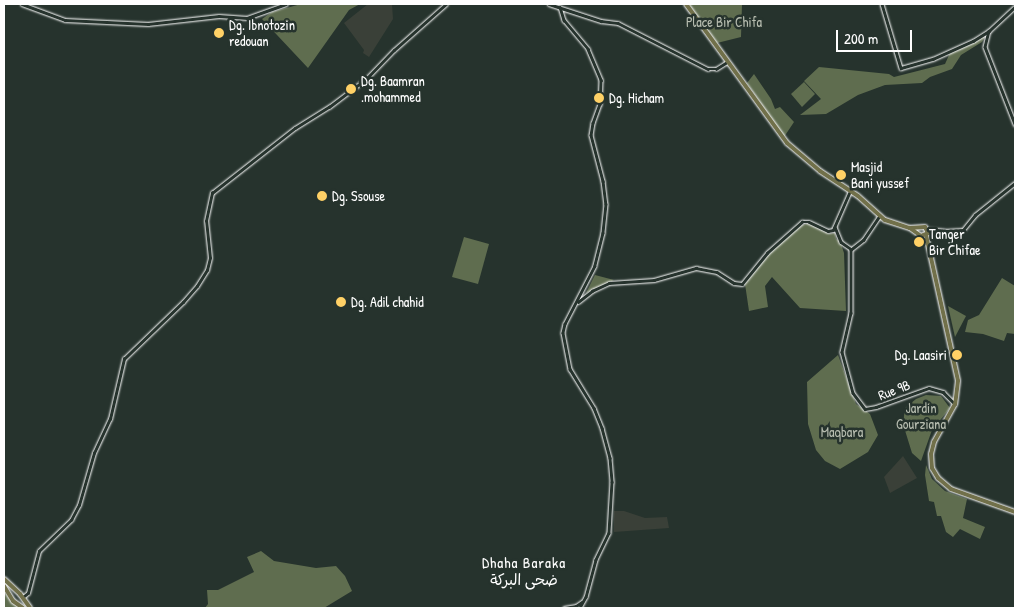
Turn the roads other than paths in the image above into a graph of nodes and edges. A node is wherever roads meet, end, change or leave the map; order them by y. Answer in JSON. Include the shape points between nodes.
{"nodes":[{"id":1,"x":22,"y":4,"type":"edge"},
{"id":2,"x":286,"y":4,"type":"edge"},
{"id":3,"x":446,"y":4,"type":"edge"},
{"id":4,"x":549,"y":4,"type":"edge"},
{"id":5,"x":686,"y":4,"type":"edge"},
{"id":6,"x":882,"y":4,"type":"edge"},
{"id":7,"x":560,"y":7,"type":"junction"},
{"id":8,"x":1015,"y":7,"type":"edge"},
{"id":9,"x":989,"y":31,"type":"junction"},
{"id":10,"x":727,"y":62,"type":"junction"},
{"id":11,"x":1015,"y":124,"type":"edge"},
{"id":12,"x":1015,"y":183,"type":"edge"},
{"id":13,"x":850,"y":191,"type":"junction"},
{"id":14,"x":880,"y":216,"type":"junction"},
{"id":15,"x":834,"y":227,"type":"junction"},
{"id":16,"x":910,"y":228,"type":"junction"},
{"id":17,"x":920,"y":228,"type":"junction"},
{"id":18,"x":925,"y":234,"type":"junction"},
{"id":19,"x":851,"y":249,"type":"junction"},
{"id":20,"x":576,"y":304,"type":"junction"},
{"id":21,"x":955,"y":404,"type":"junction"},
{"id":22,"x":1015,"y":512,"type":"edge"},
{"id":23,"x":4,"y":579,"type":"edge"},
{"id":24,"x":4,"y":586,"type":"edge"},
{"id":25,"x":29,"y":588,"type":"junction"},
{"id":26,"x":18,"y":593,"type":"junction"},
{"id":27,"x":12,"y":597,"type":"junction"},
{"id":28,"x":22,"y":598,"type":"junction"},
{"id":29,"x":17,"y":603,"type":"junction"},
{"id":30,"x":23,"y":608,"type":"edge"},
{"id":31,"x":30,"y":608,"type":"edge"},
{"id":32,"x":564,"y":608,"type":"edge"},
{"id":33,"x":576,"y":608,"type":"edge"}],
"edges":[{"from":1,"to":2,"type":"street","via":[[65,20],[148,24],[219,16],[246,18]]},
{"from":3,"to":25,"type":"street","via":[[366,79],[295,128],[212,193],[206,221],[210,258],[207,270],[184,302],[129,352],[122,363],[110,419],[94,453],[79,504],[71,520],[39,551]]},
{"from":4,"to":7,"type":"street"},
{"from":5,"to":10,"type":"main road"},
{"from":6,"to":9,"type":"street","via":[[901,68],[944,54]]},
{"from":7,"to":10,"type":"street","via":[[601,21],[618,23],[708,69],[716,69]]},
{"from":7,"to":20,"type":"street","via":[[564,20],[588,49],[601,80],[600,104],[591,135],[603,181],[605,218],[595,266]]},
{"from":8,"to":9,"type":"street"},
{"from":9,"to":11,"type":"street","via":[[985,47]]},
{"from":10,"to":13,"type":"main road","via":[[785,141]]},
{"from":12,"to":18,"type":"street","via":[[975,215],[963,230]]},
{"from":13,"to":14,"type":"main road"},
{"from":13,"to":15,"type":"street"},
{"from":14,"to":16,"type":"main road"},
{"from":14,"to":19,"type":"street","via":[[864,240]]},
{"from":15,"to":19,"type":"street","via":[[842,242]]},
{"from":15,"to":20,"type":"street","via":[[830,231],[802,222],[767,254],[742,284],[716,272],[696,268],[654,280],[609,283]]},
{"from":16,"to":17,"type":"main road"},
{"from":16,"to":18,"type":"main road"},
{"from":17,"to":18,"type":"main road"},
{"from":17,"to":18,"type":"main road","via":[[918,232]]},
{"from":18,"to":21,"type":"main road","via":[[958,381]]},
{"from":19,"to":21,"type":"street","name":"Rue 9B","via":[[851,310],[842,354],[853,393],[864,409],[929,388],[943,392]]},
{"from":20,"to":33,"type":"street","via":[[563,331],[565,353],[572,373],[601,423],[609,451],[612,482],[609,533],[596,560],[584,601]]},
{"from":21,"to":22,"type":"main road","via":[[934,442],[931,458],[934,472],[951,489]]},
{"from":23,"to":26,"type":"main road"},
{"from":24,"to":27,"type":"main road"},
{"from":25,"to":26,"type":"street"},
{"from":25,"to":28,"type":"street"},
{"from":26,"to":27,"type":"main road"},
{"from":26,"to":28,"type":"main road"},
{"from":27,"to":29,"type":"main road"},
{"from":28,"to":29,"type":"main road"},
{"from":28,"to":31,"type":"main road"},
{"from":29,"to":30,"type":"main road"},
{"from":32,"to":33,"type":"street"}]}
